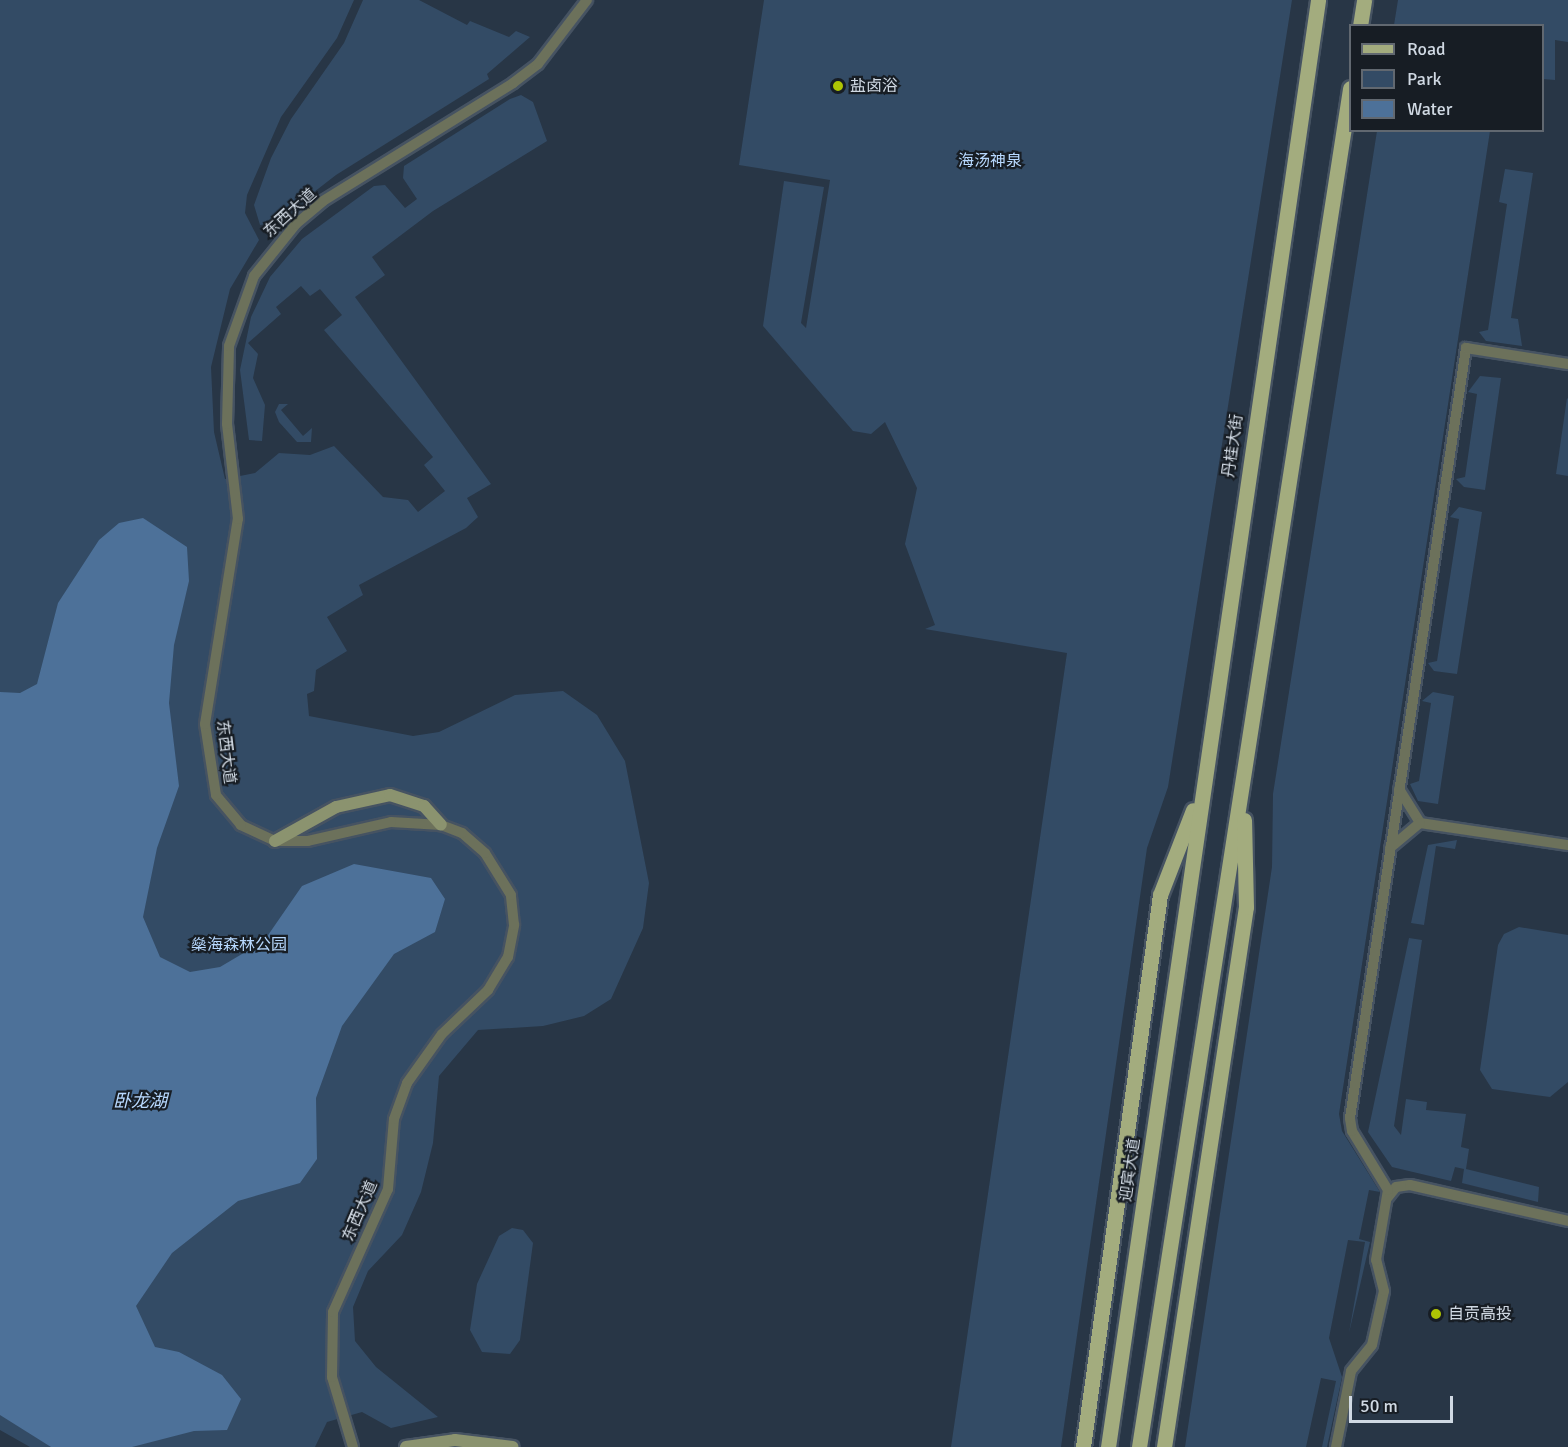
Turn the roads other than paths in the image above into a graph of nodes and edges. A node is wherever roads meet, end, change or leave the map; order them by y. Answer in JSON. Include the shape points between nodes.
{"nodes":[{"id":1,"x":587,"y":0,"type":"edge"},
{"id":2,"x":1318,"y":0,"type":"edge"},
{"id":3,"x":1364,"y":0,"type":"edge"},
{"id":4,"x":1360,"y":24,"type":"edge"},
{"id":5,"x":1349,"y":95,"type":"edge"},
{"id":6,"x":1568,"y":364,"type":"edge"},
{"id":7,"x":1399,"y":789,"type":"junction"},
{"id":8,"x":1200,"y":790,"type":"junction"},
{"id":9,"x":1244,"y":796,"type":"junction"},
{"id":10,"x":1420,"y":823,"type":"junction"},
{"id":11,"x":441,"y":825,"type":"junction"},
{"id":12,"x":275,"y":841,"type":"junction"},
{"id":13,"x":1568,"y":845,"type":"edge"},
{"id":14,"x":1390,"y":848,"type":"junction"},
{"id":15,"x":1189,"y":899,"type":"joint"},
{"id":16,"x":1384,"y":1176,"type":"junction"},
{"id":17,"x":1410,"y":1185,"type":"junction"},
{"id":18,"x":1388,"y":1197,"type":"junction"},
{"id":19,"x":1568,"y":1221,"type":"edge"},
{"id":20,"x":1084,"y":1445,"type":"edge"},
{"id":21,"x":353,"y":1447,"type":"edge"},
{"id":22,"x":406,"y":1447,"type":"edge"},
{"id":23,"x":513,"y":1447,"type":"edge"},
{"id":24,"x":1108,"y":1447,"type":"edge"},
{"id":25,"x":1139,"y":1447,"type":"edge"},
{"id":26,"x":1164,"y":1447,"type":"edge"},
{"id":27,"x":1336,"y":1447,"type":"edge"}],
"edges":[{"from":1,"to":12,"type":"street","name":"东西大道","via":[[537,64],[513,83],[323,201],[297,224],[254,276],[238,312],[225,384],[238,526],[205,724],[216,795],[241,825]]},
{"from":2,"to":8,"type":"main road","name":"丹桂大街"},
{"from":3,"to":4,"type":"main road"},
{"from":5,"to":9,"type":"main road"},
{"from":6,"to":7,"type":"street","via":[[1466,348]]},
{"from":7,"to":10,"type":"street"},
{"from":7,"to":14,"type":"street"},
{"from":8,"to":15,"type":"main road","name":"丹桂大街"},
{"from":8,"to":20,"type":"main road","via":[[1160,895]]},
{"from":9,"to":25,"type":"main road","via":[[1221,904]]},
{"from":9,"to":26,"type":"main road","via":[[1246,907]]},
{"from":10,"to":13,"type":"street"},
{"from":10,"to":14,"type":"street"},
{"from":11,"to":12,"type":"street","name":"东西大道","via":[[391,822],[308,841]]},
{"from":11,"to":12,"type":"street","via":[[424,806],[390,795],[336,807]]},
{"from":11,"to":21,"type":"street","name":"东西大道","via":[[462,833],[502,874],[514,925],[501,972],[442,1034],[407,1083],[394,1119],[388,1189],[333,1312],[332,1377]]},
{"from":14,"to":16,"type":"street","via":[[1350,1118],[1352,1131]]},
{"from":15,"to":24,"type":"main road","name":"迎宾大道"},
{"from":16,"to":17,"type":"street"},
{"from":16,"to":18,"type":"street"},
{"from":17,"to":18,"type":"street","via":[[1396,1187]]},
{"from":17,"to":19,"type":"street"},
{"from":18,"to":27,"type":"street","via":[[1376,1254],[1384,1286],[1374,1340],[1351,1371]]},
{"from":22,"to":23,"type":"street","via":[[455,1440]]}]}
